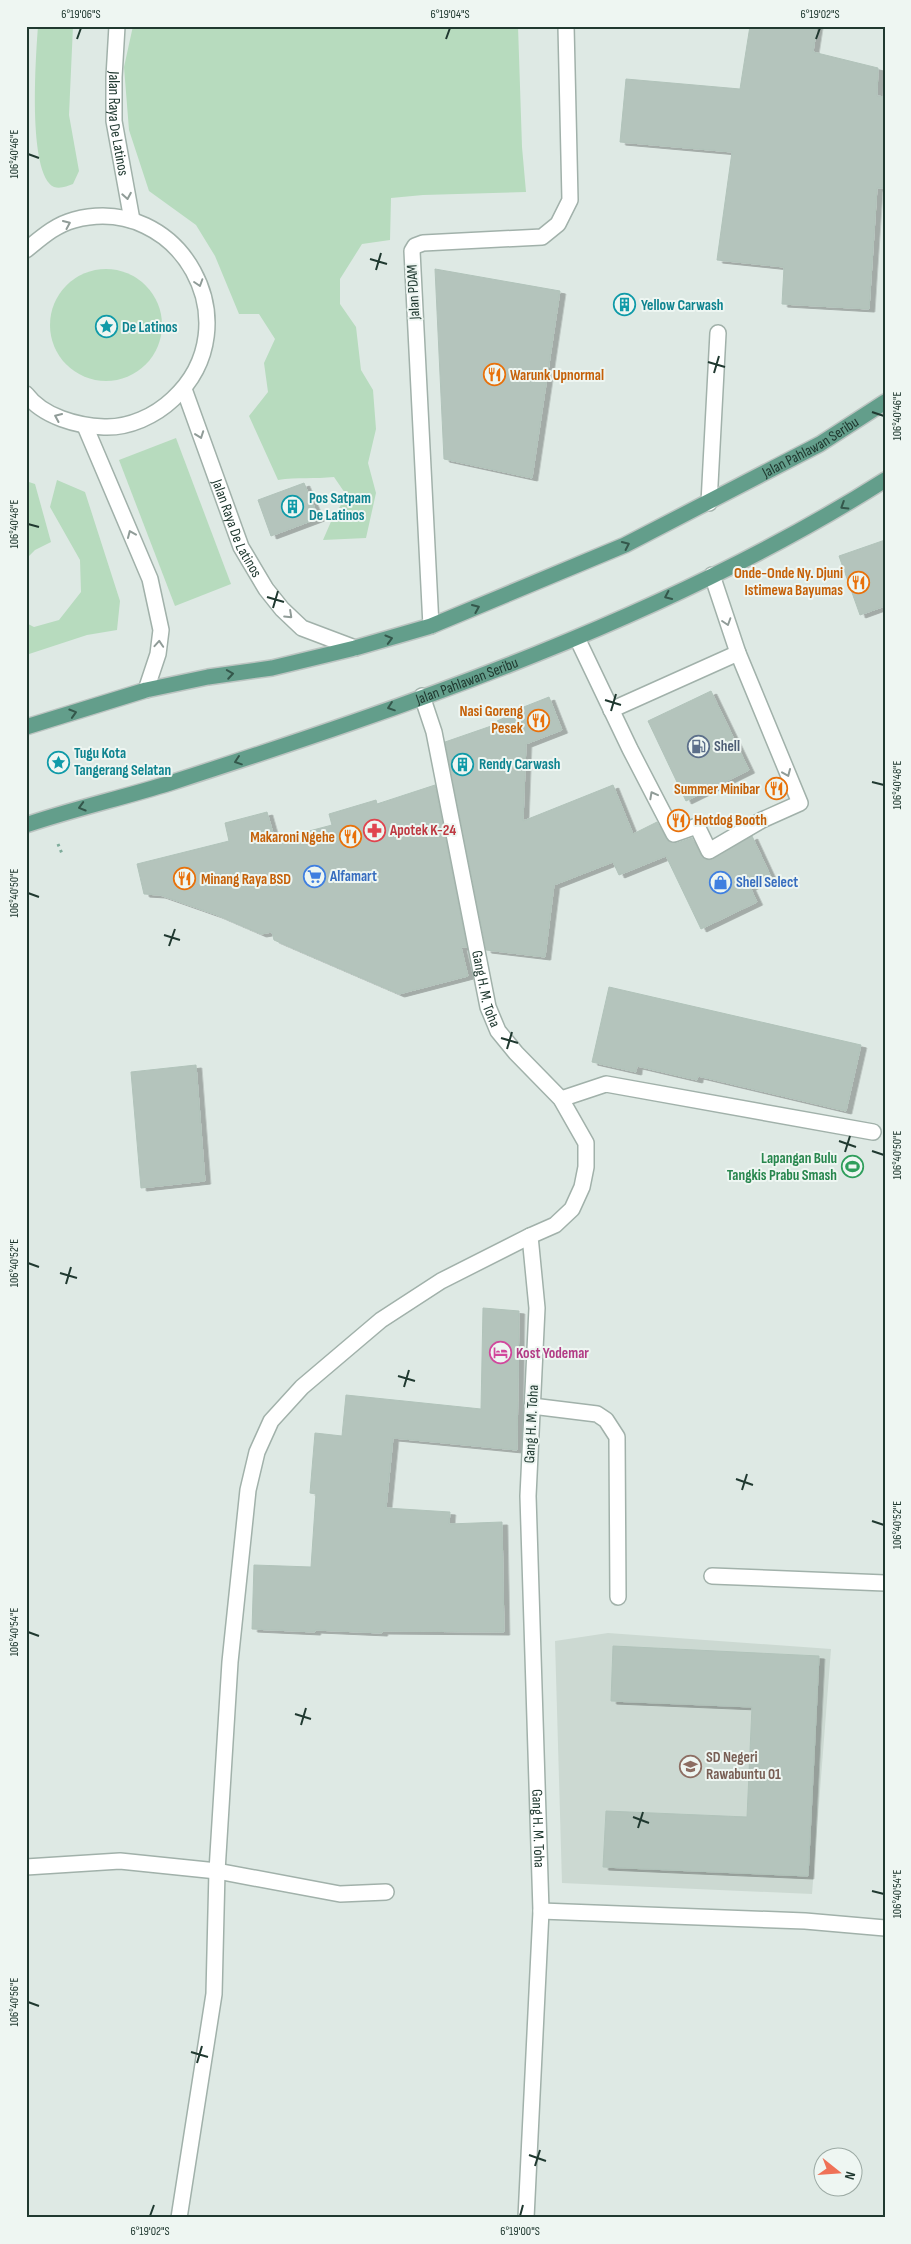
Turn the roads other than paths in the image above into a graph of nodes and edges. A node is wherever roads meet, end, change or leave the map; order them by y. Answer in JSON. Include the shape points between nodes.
{"nodes":[{"id":1,"x":117,"y":26,"type":"edge"},
{"id":2,"x":566,"y":26,"type":"edge"},
{"id":3,"x":132,"y":220,"type":"junction"},
{"id":4,"x":26,"y":250,"type":"edge"},
{"id":5,"x":718,"y":333,"type":"dead end"},
{"id":6,"x":184,"y":389,"type":"junction"},
{"id":7,"x":26,"y":394,"type":"edge"},
{"id":8,"x":885,"y":402,"type":"edge"},
{"id":9,"x":85,"y":426,"type":"junction"},
{"id":10,"x":885,"y":480,"type":"edge"},
{"id":11,"x":709,"y":503,"type":"junction"},
{"id":12,"x":712,"y":575,"type":"junction"},
{"id":13,"x":431,"y":626,"type":"junction"},
{"id":14,"x":577,"y":638,"type":"junction"},
{"id":15,"x":355,"y":648,"type":"junction"},
{"id":16,"x":738,"y":653,"type":"junction"},
{"id":17,"x":146,"y":690,"type":"junction"},
{"id":18,"x":422,"y":696,"type":"junction"},
{"id":19,"x":611,"y":710,"type":"junction"},
{"id":20,"x":26,"y":728,"type":"edge"},
{"id":21,"x":26,"y":825,"type":"edge"},
{"id":22,"x":560,"y":1099,"type":"junction"},
{"id":23,"x":873,"y":1132,"type":"dead end"},
{"id":24,"x":530,"y":1236,"type":"junction"},
{"id":25,"x":532,"y":1406,"type":"junction"},
{"id":26,"x":712,"y":1576,"type":"dead end"},
{"id":27,"x":885,"y":1583,"type":"edge"},
{"id":28,"x":618,"y":1597,"type":"dead end"},
{"id":29,"x":26,"y":1867,"type":"edge"},
{"id":30,"x":217,"y":1872,"type":"junction"},
{"id":31,"x":386,"y":1892,"type":"dead end"},
{"id":32,"x":540,"y":1911,"type":"junction"},
{"id":33,"x":885,"y":1928,"type":"edge"},
{"id":34,"x":179,"y":2218,"type":"edge"},
{"id":35,"x":526,"y":2218,"type":"edge"}],
"edges":[{"from":1,"to":3,"type":"street","name":"Jalan Raya De Latinos","one_way":true,"via":[[114,121]]},
{"from":2,"to":13,"type":"street","name":"Jalan PDAM","via":[[570,200],[558,224],[542,237],[423,244],[415,246],[412,251]]},
{"from":4,"to":3,"type":"street","one_way":true,"via":[[47,233],[73,220],[102,216]]},
{"from":3,"to":6,"type":"street","one_way":true,"via":[[159,232],[181,251],[198,276],[206,305],[207,335],[199,364]]},
{"from":5,"to":11,"type":"street"},
{"from":6,"to":9,"type":"street","via":[[163,408],[140,421],[112,427]]},
{"from":6,"to":15,"type":"street","name":"Jalan Raya De Latinos","one_way":true,"via":[[241,547],[266,589],[302,628]]},
{"from":9,"to":7,"type":"street","one_way":true,"via":[[55,416]]},
{"from":8,"to":11,"type":"main road","name":"Jalan Pahlawan Seribu","via":[[820,444]]},
{"from":17,"to":9,"type":"street","one_way":true,"via":[[162,630],[156,604],[150,579]]},
{"from":10,"to":12,"type":"main road","name":"Jalan Pahlawan Seribu","one_way":true,"via":[[828,516]]},
{"from":13,"to":11,"type":"main road","name":"Jalan Pahlawan Seribu","one_way":true,"via":[[625,545]]},
{"from":12,"to":14,"type":"main road","name":"Jalan Pahlawan Seribu","one_way":true},
{"from":12,"to":16,"type":"street","one_way":true},
{"from":15,"to":13,"type":"main road","name":"Jalan Pahlawan Seribu","one_way":true},
{"from":14,"to":18,"type":"main road","name":"Jalan Pahlawan Seribu"},
{"from":14,"to":19,"type":"street"},
{"from":17,"to":15,"type":"main road","name":"Jalan Pahlawan Seribu","one_way":true,"via":[[272,668]]},
{"from":16,"to":19,"type":"street"},
{"from":16,"to":19,"type":"street","one_way":true,"via":[[800,803],[762,820],[709,851],[697,826],[674,834]]},
{"from":20,"to":17,"type":"main road","name":"Jalan Pahlawan Seribu","one_way":true},
{"from":18,"to":21,"type":"main road","name":"Jalan Pahlawan Seribu","one_way":true,"via":[[233,763]]},
{"from":18,"to":22,"type":"street","name":"Gang H. M. Toha","via":[[434,732],[488,1006],[498,1031]]},
{"from":22,"to":23,"type":"street","via":[[606,1084]]},
{"from":22,"to":24,"type":"street","name":"Gang H. M. Toha","via":[[586,1143],[582,1187],[572,1209],[555,1225]]},
{"from":24,"to":25,"type":"street","name":"Gang H. M. Toha","via":[[537,1308]]},
{"from":24,"to":30,"type":"street","via":[[441,1281],[381,1320],[302,1387],[271,1421],[257,1452],[248,1490],[230,1662]]},
{"from":25,"to":28,"type":"street","via":[[597,1414],[613,1428],[617,1437]]},
{"from":25,"to":32,"type":"street","name":"Gang H. M. Toha","via":[[528,1496]]},
{"from":26,"to":27,"type":"street"},
{"from":29,"to":30,"type":"street","via":[[120,1861]]},
{"from":30,"to":31,"type":"street","via":[[340,1894]]},
{"from":30,"to":34,"type":"street","via":[[214,1994]]},
{"from":32,"to":33,"type":"street","via":[[805,1921]]},
{"from":32,"to":35,"type":"street","name":"Gang H. M. Toha"}]}
